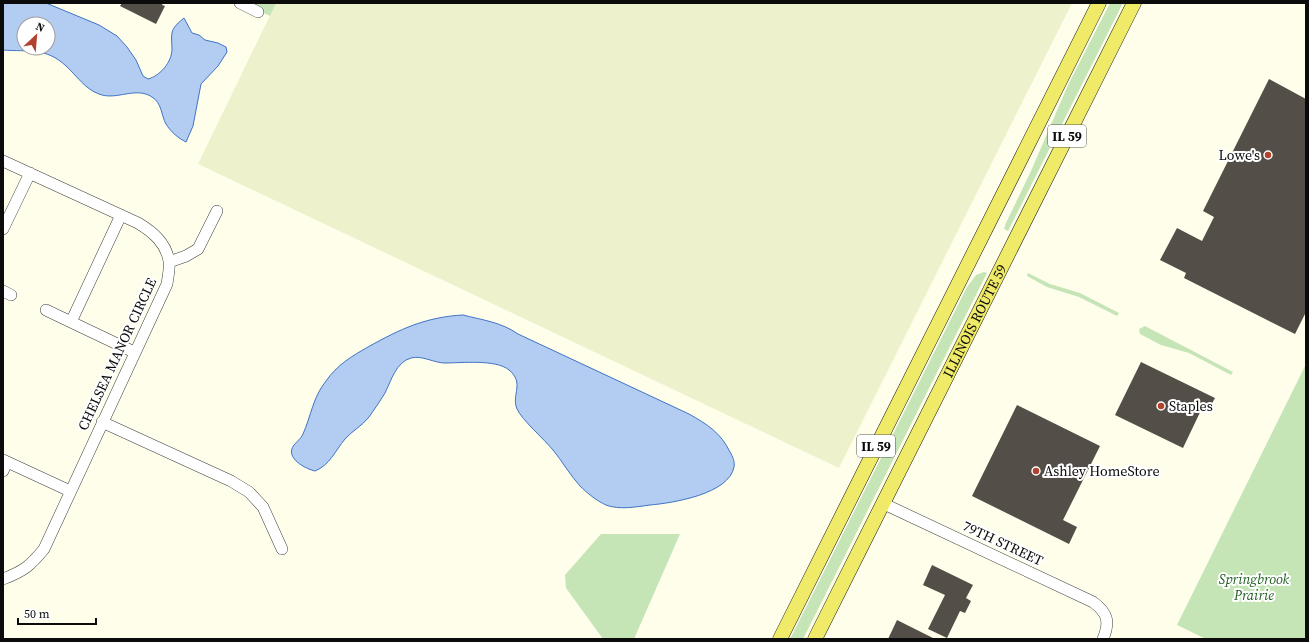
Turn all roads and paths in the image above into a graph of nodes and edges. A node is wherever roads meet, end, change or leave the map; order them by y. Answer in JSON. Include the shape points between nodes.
{"nodes":[{"id":1,"x":240,"y":3,"type":"edge"},
{"id":2,"x":1099,"y":3,"type":"edge"},
{"id":3,"x":1134,"y":3,"type":"edge"},
{"id":4,"x":258,"y":12,"type":"dead end"},
{"id":5,"x":3,"y":160,"type":"edge"},
{"id":6,"x":30,"y":173,"type":"junction"},
{"id":7,"x":217,"y":211,"type":"dead end"},
{"id":8,"x":121,"y":215,"type":"junction"},
{"id":9,"x":3,"y":229,"type":"edge"},
{"id":10,"x":169,"y":262,"type":"junction"},
{"id":11,"x":46,"y":310,"type":"dead end"},
{"id":12,"x":71,"y":322,"type":"junction"},
{"id":13,"x":134,"y":352,"type":"junction"},
{"id":14,"x":102,"y":422,"type":"junction"},
{"id":15,"x":4,"y":464,"type":"edge"},
{"id":16,"x":70,"y":491,"type":"junction"},
{"id":17,"x":882,"y":503,"type":"junction"},
{"id":18,"x":282,"y":549,"type":"dead end"},
{"id":19,"x":3,"y":579,"type":"edge"},
{"id":20,"x":780,"y":639,"type":"edge"},
{"id":21,"x":815,"y":639,"type":"edge"},
{"id":22,"x":1103,"y":639,"type":"edge"}],
"edges":[{"from":1,"to":4,"type":"street"},
{"from":2,"to":20,"type":"main road","number":"IL 59"},
{"from":3,"to":17,"type":"main road","name":"ILLINOIS ROUTE 59","number":"IL 59"},
{"from":5,"to":6,"type":"street","name":"CHELSEA MANOR CIRCLE"},
{"from":6,"to":8,"type":"street","name":"CHELSEA MANOR CIRCLE"},
{"from":6,"to":9,"type":"street"},
{"from":7,"to":10,"type":"street","via":[[198,249]]},
{"from":8,"to":10,"type":"street","name":"CHELSEA MANOR CIRCLE","via":[[153,232],[164,247]]},
{"from":8,"to":12,"type":"street"},
{"from":10,"to":13,"type":"street","name":"CHELSEA MANOR CIRCLE","via":[[167,284]]},
{"from":11,"to":12,"type":"street"},
{"from":12,"to":13,"type":"street"},
{"from":13,"to":14,"type":"street","name":"CHELSEA MANOR CIRCLE"},
{"from":14,"to":16,"type":"street","name":"CHELSEA MANOR CIRCLE"},
{"from":14,"to":18,"type":"street","via":[[231,481],[249,492],[263,506]]},
{"from":15,"to":16,"type":"street"},
{"from":16,"to":19,"type":"street","name":"CHELSEA MANOR CIRCLE","via":[[44,549],[18,574]]},
{"from":17,"to":21,"type":"main road","name":"ILLINOIS ROUTE 59","number":"IL 59"},
{"from":17,"to":22,"type":"street","name":"79TH STREET","via":[[1088,599],[1105,615],[1107,627]]}]}
